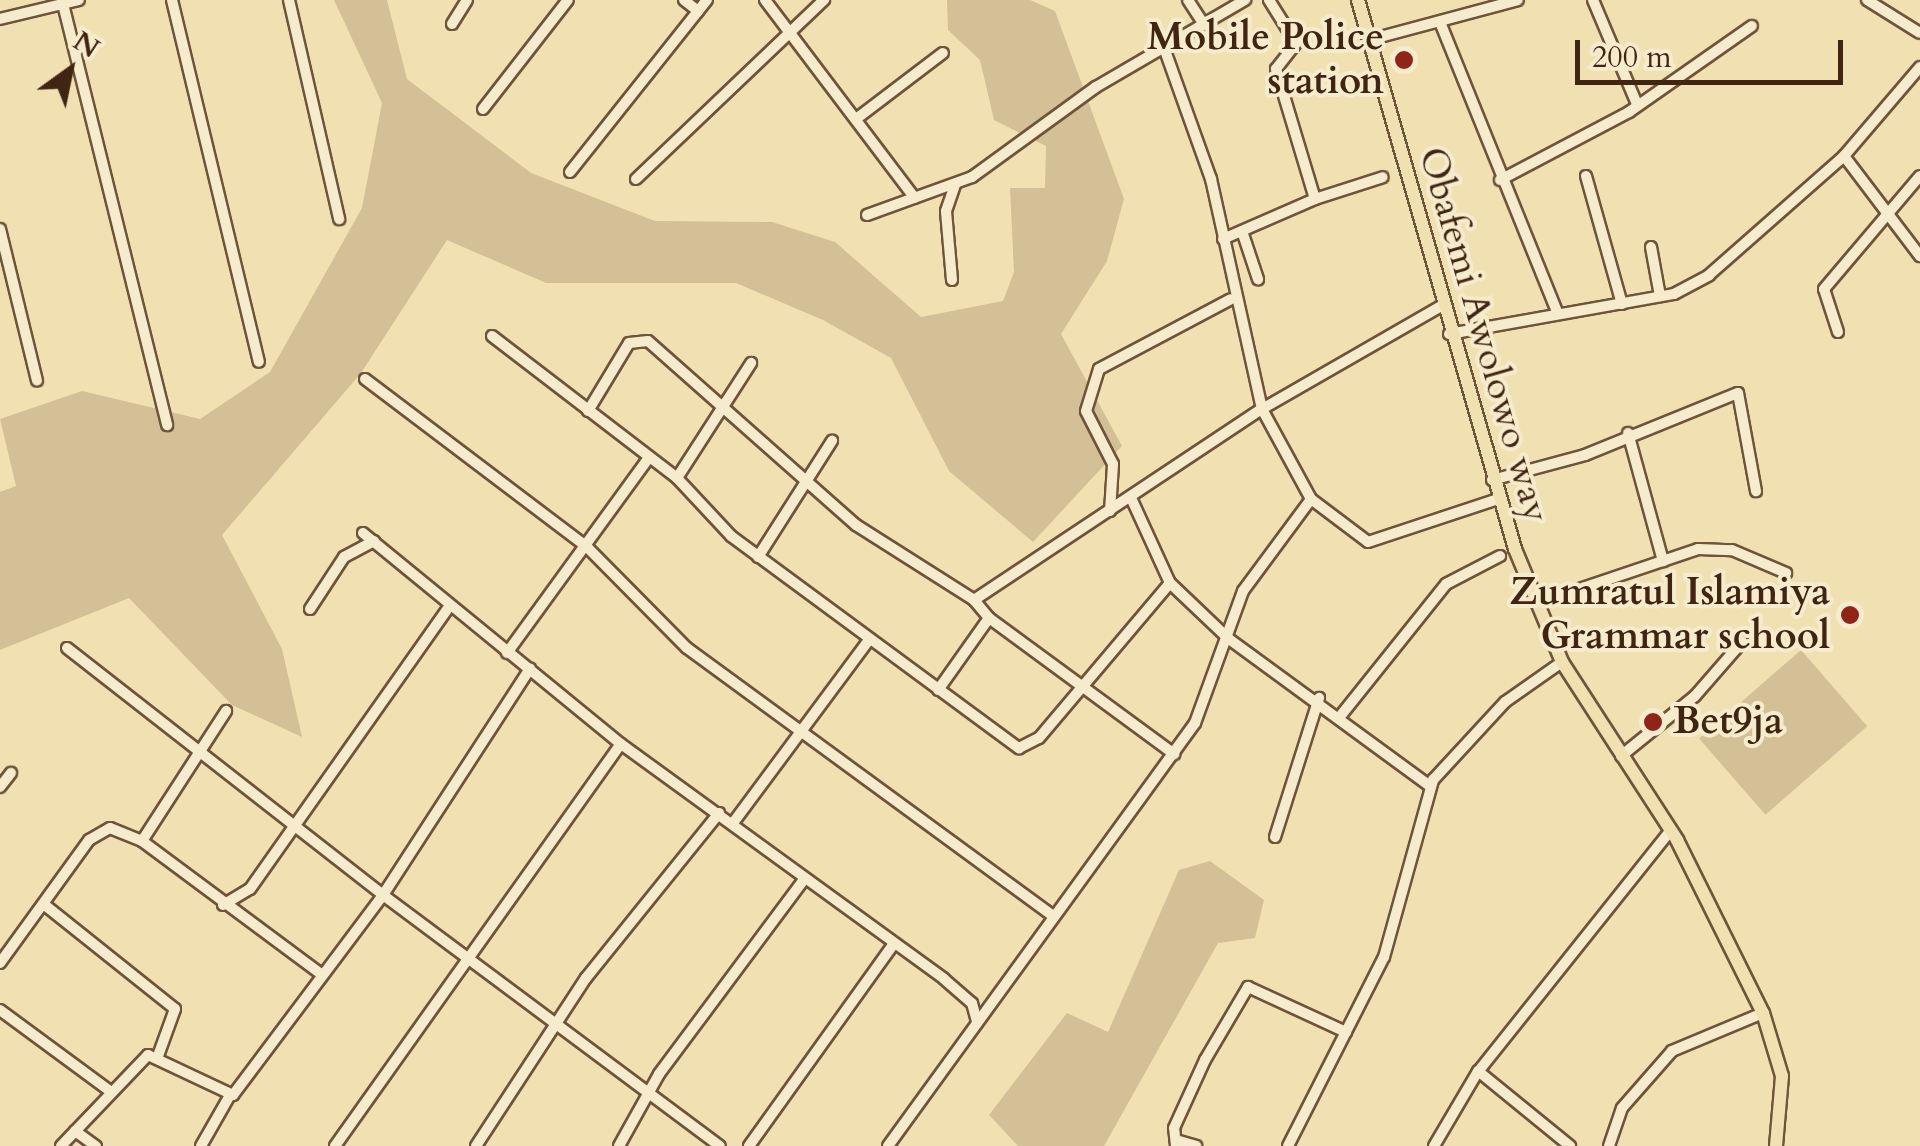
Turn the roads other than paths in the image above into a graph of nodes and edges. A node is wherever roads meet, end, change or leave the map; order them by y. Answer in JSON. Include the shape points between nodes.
{"nodes":[{"id":1,"x":79,"y":0,"type":"edge"},
{"id":2,"x":172,"y":0,"type":"edge"},
{"id":3,"x":289,"y":0,"type":"edge"},
{"id":4,"x":467,"y":0,"type":"edge"},
{"id":5,"x":568,"y":0,"type":"edge"},
{"id":6,"x":684,"y":0,"type":"edge"},
{"id":7,"x":707,"y":0,"type":"edge"},
{"id":8,"x":765,"y":0,"type":"edge"},
{"id":9,"x":824,"y":0,"type":"edge"},
{"id":10,"x":1188,"y":0,"type":"edge"},
{"id":11,"x":1245,"y":0,"type":"edge"},
{"id":12,"x":1269,"y":0,"type":"edge"},
{"id":13,"x":1358,"y":0,"type":"edge"},
{"id":14,"x":1518,"y":0,"type":"edge"},
{"id":15,"x":1594,"y":0,"type":"edge"},
{"id":16,"x":1867,"y":0,"type":"edge"},
{"id":17,"x":63,"y":4,"type":"junction"},
{"id":18,"x":698,"y":11,"type":"junction"},
{"id":19,"x":0,"y":19,"type":"edge"},
{"id":20,"x":1440,"y":22,"type":"junction"},
{"id":21,"x":452,"y":24,"type":"dead end"},
{"id":22,"x":1204,"y":24,"type":"junction"},
{"id":23,"x":1752,"y":26,"type":"dead end"},
{"id":24,"x":792,"y":28,"type":"junction"},
{"id":25,"x":1920,"y":33,"type":"edge"},
{"id":26,"x":1369,"y":40,"type":"junction"},
{"id":27,"x":1164,"y":48,"type":"junction"},
{"id":28,"x":943,"y":53,"type":"dead end"},
{"id":29,"x":1920,"y":67,"type":"edge"},
{"id":30,"x":1637,"y":104,"type":"junction"},
{"id":31,"x":483,"y":109,"type":"dead end"},
{"id":32,"x":856,"y":120,"type":"junction"},
{"id":33,"x":1844,"y":156,"type":"junction"},
{"id":34,"x":570,"y":172,"type":"dead end"},
{"id":35,"x":1586,"y":176,"type":"dead end"},
{"id":36,"x":1920,"y":176,"type":"edge"},
{"id":37,"x":1383,"y":177,"type":"dead end"},
{"id":38,"x":636,"y":178,"type":"dead end"},
{"id":39,"x":1500,"y":180,"type":"junction"},
{"id":40,"x":956,"y":184,"type":"junction"},
{"id":41,"x":914,"y":198,"type":"junction"},
{"id":42,"x":1315,"y":200,"type":"junction"},
{"id":43,"x":1883,"y":209,"type":"junction"},
{"id":44,"x":866,"y":215,"type":"dead end"},
{"id":45,"x":339,"y":218,"type":"dead end"},
{"id":46,"x":0,"y":229,"type":"edge"},
{"id":47,"x":1242,"y":232,"type":"junction"},
{"id":48,"x":1224,"y":240,"type":"junction"},
{"id":49,"x":1651,"y":247,"type":"dead end"},
{"id":50,"x":1920,"y":256,"type":"edge"},
{"id":51,"x":1258,"y":279,"type":"dead end"},
{"id":52,"x":952,"y":280,"type":"dead end"},
{"id":53,"x":1660,"y":296,"type":"junction"},
{"id":54,"x":1231,"y":299,"type":"junction"},
{"id":55,"x":1622,"y":304,"type":"junction"},
{"id":56,"x":1441,"y":306,"type":"junction"},
{"id":57,"x":1557,"y":312,"type":"junction"},
{"id":58,"x":1838,"y":332,"type":"dead end"},
{"id":59,"x":1448,"y":334,"type":"junction"},
{"id":60,"x":492,"y":336,"type":"dead end"},
{"id":61,"x":259,"y":362,"type":"dead end"},
{"id":62,"x":752,"y":363,"type":"dead end"},
{"id":63,"x":365,"y":380,"type":"dead end"},
{"id":64,"x":37,"y":381,"type":"dead end"},
{"id":65,"x":725,"y":407,"type":"junction"},
{"id":66,"x":1262,"y":408,"type":"junction"},
{"id":67,"x":588,"y":411,"type":"junction"},
{"id":68,"x":167,"y":425,"type":"dead end"},
{"id":69,"x":1628,"y":433,"type":"junction"},
{"id":70,"x":832,"y":441,"type":"dead end"},
{"id":71,"x":648,"y":459,"type":"junction"},
{"id":72,"x":677,"y":478,"type":"junction"},
{"id":73,"x":1492,"y":480,"type":"junction"},
{"id":74,"x":810,"y":485,"type":"junction"},
{"id":75,"x":1756,"y":490,"type":"dead end"},
{"id":76,"x":1498,"y":499,"type":"junction"},
{"id":77,"x":1132,"y":500,"type":"junction"},
{"id":78,"x":1311,"y":500,"type":"junction"},
{"id":79,"x":1110,"y":511,"type":"junction"},
{"id":80,"x":362,"y":533,"type":"dead end"},
{"id":81,"x":374,"y":541,"type":"junction"},
{"id":82,"x":587,"y":547,"type":"junction"},
{"id":83,"x":758,"y":556,"type":"junction"},
{"id":84,"x":1500,"y":556,"type":"dead end"},
{"id":85,"x":1663,"y":561,"type":"junction"},
{"id":86,"x":1786,"y":573,"type":"dead end"},
{"id":87,"x":1170,"y":583,"type":"junction"},
{"id":88,"x":974,"y":600,"type":"junction"},
{"id":89,"x":1538,"y":603,"type":"junction"},
{"id":90,"x":450,"y":604,"type":"junction"},
{"id":91,"x":310,"y":610,"type":"dead end"},
{"id":92,"x":988,"y":618,"type":"junction"},
{"id":93,"x":1229,"y":639,"type":"junction"},
{"id":94,"x":868,"y":641,"type":"junction"},
{"id":95,"x":1742,"y":642,"type":"dead end"},
{"id":96,"x":67,"y":648,"type":"dead end"},
{"id":97,"x":508,"y":653,"type":"junction"},
{"id":98,"x":1562,"y":662,"type":"junction"},
{"id":99,"x":530,"y":669,"type":"junction"},
{"id":100,"x":1082,"y":685,"type":"junction"},
{"id":101,"x":938,"y":690,"type":"junction"},
{"id":102,"x":1319,"y":698,"type":"junction"},
{"id":103,"x":226,"y":712,"type":"dead end"},
{"id":104,"x":1342,"y":714,"type":"junction"},
{"id":105,"x":802,"y":731,"type":"junction"},
{"id":106,"x":622,"y":744,"type":"junction"},
{"id":107,"x":1174,"y":754,"type":"junction"},
{"id":108,"x":1621,"y":756,"type":"junction"},
{"id":109,"x":200,"y":759,"type":"junction"},
{"id":110,"x":11,"y":773,"type":"dead end"},
{"id":111,"x":0,"y":787,"type":"edge"},
{"id":112,"x":1430,"y":787,"type":"junction"},
{"id":113,"x":719,"y":813,"type":"junction"},
{"id":114,"x":733,"y":823,"type":"junction"},
{"id":115,"x":296,"y":824,"type":"junction"},
{"id":116,"x":1671,"y":830,"type":"junction"},
{"id":117,"x":1275,"y":837,"type":"dead end"},
{"id":118,"x":142,"y":841,"type":"junction"},
{"id":119,"x":804,"y":881,"type":"junction"},
{"id":120,"x":383,"y":895,"type":"junction"},
{"id":121,"x":223,"y":905,"type":"junction"},
{"id":122,"x":46,"y":906,"type":"junction"},
{"id":123,"x":1052,"y":914,"type":"junction"},
{"id":124,"x":892,"y":946,"type":"junction"},
{"id":125,"x":4,"y":948,"type":"edge"},
{"id":126,"x":469,"y":958,"type":"junction"},
{"id":127,"x":0,"y":963,"type":"edge"},
{"id":128,"x":321,"y":974,"type":"junction"},
{"id":129,"x":0,"y":1010,"type":"edge"},
{"id":130,"x":1763,"y":1013,"type":"junction"},
{"id":131,"x":977,"y":1023,"type":"junction"},
{"id":132,"x":559,"y":1026,"type":"junction"},
{"id":133,"x":1346,"y":1032,"type":"junction"},
{"id":134,"x":158,"y":1056,"type":"junction"},
{"id":135,"x":1478,"y":1071,"type":"junction"},
{"id":136,"x":110,"y":1091,"type":"junction"},
{"id":137,"x":229,"y":1097,"type":"junction"},
{"id":138,"x":653,"y":1098,"type":"junction"},
{"id":139,"x":75,"y":1131,"type":"junction"},
{"id":140,"x":1178,"y":1143,"type":"edge"},
{"id":141,"x":61,"y":1146,"type":"edge"},
{"id":142,"x":96,"y":1146,"type":"edge"},
{"id":143,"x":202,"y":1146,"type":"edge"},
{"id":144,"x":335,"y":1146,"type":"edge"},
{"id":145,"x":476,"y":1146,"type":"edge"},
{"id":146,"x":619,"y":1146,"type":"edge"},
{"id":147,"x":720,"y":1146,"type":"edge"},
{"id":148,"x":749,"y":1146,"type":"edge"},
{"id":149,"x":888,"y":1146,"type":"edge"},
{"id":150,"x":1196,"y":1146,"type":"edge"},
{"id":151,"x":1288,"y":1146,"type":"edge"},
{"id":152,"x":1434,"y":1146,"type":"edge"},
{"id":153,"x":1570,"y":1146,"type":"edge"},
{"id":154,"x":1609,"y":1146,"type":"edge"},
{"id":155,"x":1776,"y":1146,"type":"edge"}],
"edges":[{"from":1,"to":17,"type":"street"},
{"from":2,"to":61,"type":"street"},
{"from":3,"to":45,"type":"street"},
{"from":4,"to":21,"type":"street"},
{"from":5,"to":31,"type":"street"},
{"from":6,"to":18,"type":"street"},
{"from":7,"to":18,"type":"street"},
{"from":8,"to":24,"type":"street"},
{"from":9,"to":24,"type":"street"},
{"from":10,"to":22,"type":"street"},
{"from":11,"to":22,"type":"street"},
{"from":12,"to":42,"type":"street","via":[[1296,43],[1276,69]]},
{"from":13,"to":26,"type":"main road","name":"Obafemi Awolowo way"},
{"from":14,"to":20,"type":"street"},
{"from":15,"to":30,"type":"street"},
{"from":16,"to":25,"type":"street"},
{"from":17,"to":19,"type":"street"},
{"from":17,"to":68,"type":"street"},
{"from":18,"to":34,"type":"street"},
{"from":20,"to":26,"type":"street"},
{"from":20,"to":39,"type":"street"},
{"from":22,"to":27,"type":"street"},
{"from":23,"to":30,"type":"street"},
{"from":24,"to":32,"type":"street"},
{"from":24,"to":38,"type":"street"},
{"from":26,"to":56,"type":"main road","name":"Obafemi Awolowo way"},
{"from":27,"to":40,"type":"street"},
{"from":27,"to":48,"type":"street","via":[[1198,134]]},
{"from":28,"to":32,"type":"street"},
{"from":29,"to":33,"type":"street"},
{"from":30,"to":39,"type":"street"},
{"from":32,"to":41,"type":"street"},
{"from":33,"to":43,"type":"street"},
{"from":33,"to":53,"type":"street","via":[[1720,267]]},
{"from":35,"to":55,"type":"street"},
{"from":36,"to":43,"type":"street"},
{"from":37,"to":42,"type":"street"},
{"from":39,"to":57,"type":"street"},
{"from":40,"to":41,"type":"street"},
{"from":40,"to":52,"type":"street","via":[[946,203]]},
{"from":41,"to":44,"type":"street"},
{"from":42,"to":47,"type":"street"},
{"from":43,"to":50,"type":"street"},
{"from":43,"to":58,"type":"street","via":[[1824,289]]},
{"from":46,"to":64,"type":"street"},
{"from":47,"to":48,"type":"street"},
{"from":47,"to":51,"type":"street"},
{"from":48,"to":54,"type":"street"},
{"from":49,"to":53,"type":"street"},
{"from":53,"to":55,"type":"street"},
{"from":54,"to":66,"type":"street"},
{"from":54,"to":79,"type":"street","via":[[1099,369],[1086,412],[1113,464]]},
{"from":55,"to":57,"type":"street"},
{"from":56,"to":59,"type":"main road","name":"Obafemi Awolowo way"},
{"from":56,"to":66,"type":"street"},
{"from":57,"to":59,"type":"street"},
{"from":59,"to":73,"type":"main road","name":"Obafemi Awolowo way"},
{"from":60,"to":67,"type":"street"},
{"from":62,"to":65,"type":"street"},
{"from":63,"to":82,"type":"street"},
{"from":65,"to":67,"type":"street","via":[[638,338]]},
{"from":65,"to":72,"type":"street"},
{"from":65,"to":74,"type":"street"},
{"from":66,"to":77,"type":"street"},
{"from":66,"to":78,"type":"street"},
{"from":67,"to":71,"type":"street"},
{"from":69,"to":73,"type":"street"},
{"from":69,"to":75,"type":"street","via":[[1742,394]]},
{"from":69,"to":85,"type":"street"},
{"from":70,"to":74,"type":"street"},
{"from":71,"to":72,"type":"street"},
{"from":71,"to":82,"type":"street"},
{"from":72,"to":83,"type":"street"},
{"from":73,"to":76,"type":"main road","name":"Obafemi Awolowo way"},
{"from":74,"to":83,"type":"street"},
{"from":74,"to":88,"type":"street","via":[[926,576]]},
{"from":76,"to":78,"type":"street","via":[[1368,542]]},
{"from":76,"to":89,"type":"main road","name":"Obafemi Awolowo way"},
{"from":77,"to":79,"type":"street"},
{"from":77,"to":87,"type":"street"},
{"from":78,"to":93,"type":"street","via":[[1269,544]]},
{"from":79,"to":88,"type":"street"},
{"from":80,"to":81,"type":"street"},
{"from":81,"to":90,"type":"street"},
{"from":81,"to":91,"type":"street","via":[[344,557]]},
{"from":82,"to":97,"type":"street"},
{"from":82,"to":105,"type":"street","via":[[687,648]]},
{"from":83,"to":94,"type":"street"},
{"from":84,"to":104,"type":"street","via":[[1446,584]]},
{"from":85,"to":86,"type":"street","via":[[1732,550]]},
{"from":85,"to":89,"type":"street"},
{"from":87,"to":93,"type":"street"},
{"from":87,"to":100,"type":"street"},
{"from":88,"to":92,"type":"street"},
{"from":89,"to":98,"type":"main road","name":"Obafemi Awolowo way"},
{"from":90,"to":97,"type":"street"},
{"from":90,"to":115,"type":"street"},
{"from":92,"to":100,"type":"street"},
{"from":92,"to":101,"type":"street"},
{"from":93,"to":102,"type":"street"},
{"from":93,"to":107,"type":"street"},
{"from":94,"to":101,"type":"street"},
{"from":94,"to":105,"type":"street"},
{"from":95,"to":108,"type":"street","via":[[1695,696]]},
{"from":96,"to":109,"type":"street"},
{"from":97,"to":99,"type":"street"},
{"from":98,"to":108,"type":"main road","name":"Obafemi Awolowo way"},
{"from":98,"to":112,"type":"street","via":[[1471,734]]},
{"from":99,"to":106,"type":"street"},
{"from":99,"to":120,"type":"street"},
{"from":100,"to":101,"type":"street","via":[[1026,749]]},
{"from":100,"to":107,"type":"street"},
{"from":102,"to":104,"type":"street"},
{"from":102,"to":117,"type":"street"},
{"from":103,"to":109,"type":"street"},
{"from":104,"to":112,"type":"street"},
{"from":105,"to":114,"type":"street"},
{"from":105,"to":123,"type":"street"},
{"from":106,"to":113,"type":"street"},
{"from":106,"to":126,"type":"street"},
{"from":107,"to":123,"type":"street"},
{"from":108,"to":116,"type":"main road","name":"Obafemi Awolowo way"},
{"from":109,"to":115,"type":"street"},
{"from":109,"to":118,"type":"street"},
{"from":110,"to":111,"type":"street"},
{"from":112,"to":133,"type":"street","via":[[1384,957]]},
{"from":113,"to":114,"type":"street"},
{"from":113,"to":132,"type":"street"},
{"from":114,"to":119,"type":"street"},
{"from":115,"to":120,"type":"street"},
{"from":115,"to":121,"type":"street","via":[[250,889]]},
{"from":116,"to":130,"type":"main road","name":"Obafemi Awolowo way"},
{"from":116,"to":135,"type":"street"},
{"from":118,"to":121,"type":"street"},
{"from":118,"to":122,"type":"street","via":[[100,830]]},
{"from":119,"to":124,"type":"street"},
{"from":119,"to":138,"type":"street","via":[[659,1074]]},
{"from":120,"to":126,"type":"street"},
{"from":120,"to":128,"type":"street"},
{"from":121,"to":128,"type":"street"},
{"from":122,"to":125,"type":"street"},
{"from":122,"to":134,"type":"street","via":[[175,1009]]},
{"from":123,"to":131,"type":"street"},
{"from":124,"to":131,"type":"street","via":[[972,1003]]},
{"from":124,"to":148,"type":"street"},
{"from":125,"to":127,"type":"street"},
{"from":126,"to":132,"type":"street"},
{"from":126,"to":144,"type":"street"},
{"from":128,"to":137,"type":"street"},
{"from":129,"to":136,"type":"street"},
{"from":130,"to":154,"type":"street","via":[[1672,1051],[1622,1108]]},
{"from":130,"to":155,"type":"main road","name":"Obafemi Awolowo way","via":[[1782,1076]]},
{"from":131,"to":149,"type":"street"},
{"from":132,"to":138,"type":"street"},
{"from":132,"to":145,"type":"street"},
{"from":133,"to":140,"type":"street","via":[[1248,988],[1197,1077],[1174,1128]]},
{"from":133,"to":151,"type":"street"},
{"from":134,"to":136,"type":"street","via":[[138,1061]]},
{"from":134,"to":137,"type":"street"},
{"from":135,"to":152,"type":"street"},
{"from":135,"to":153,"type":"street"},
{"from":136,"to":139,"type":"street"},
{"from":137,"to":143,"type":"street"},
{"from":138,"to":146,"type":"street"},
{"from":138,"to":147,"type":"street"},
{"from":139,"to":141,"type":"street"},
{"from":139,"to":142,"type":"street"},
{"from":140,"to":150,"type":"street"}]}
